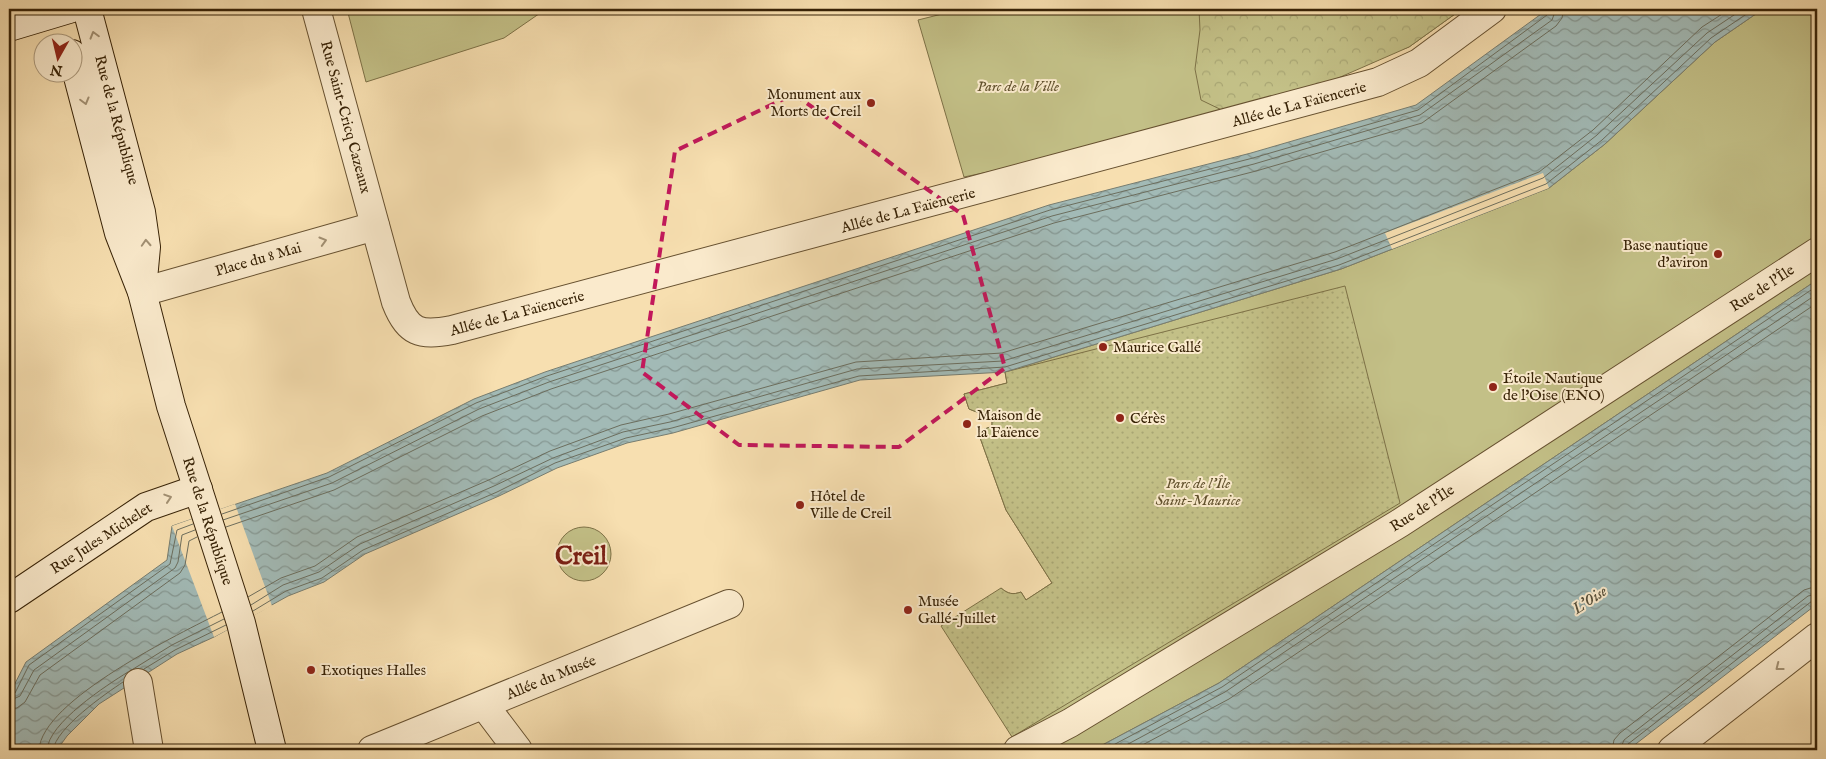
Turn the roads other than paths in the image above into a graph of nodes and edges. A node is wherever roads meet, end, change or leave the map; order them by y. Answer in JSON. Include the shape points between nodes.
{"nodes":[{"id":1,"x":69,"y":9,"type":"edge"},
{"id":2,"x":316,"y":9,"type":"edge"},
{"id":3,"x":1492,"y":9,"type":"edge"},
{"id":4,"x":9,"y":27,"type":"edge"},
{"id":5,"x":70,"y":32,"type":"edge"},
{"id":6,"x":79,"y":82,"type":"edge"},
{"id":7,"x":375,"y":226,"type":"junction"},
{"id":8,"x":1817,"y":252,"type":"edge"},
{"id":9,"x":142,"y":292,"type":"junction"},
{"id":10,"x":203,"y":501,"type":"junction"},
{"id":11,"x":9,"y":599,"type":"edge"},
{"id":12,"x":729,"y":604,"type":"dead end"},
{"id":13,"x":1817,"y":637,"type":"edge"},
{"id":14,"x":138,"y":684,"type":"dead end"},
{"id":15,"x":484,"y":705,"type":"junction"},
{"id":16,"x":148,"y":750,"type":"edge"},
{"id":17,"x":272,"y":750,"type":"edge"},
{"id":18,"x":372,"y":750,"type":"edge"},
{"id":19,"x":518,"y":750,"type":"edge"},
{"id":20,"x":1018,"y":750,"type":"edge"},
{"id":21,"x":1672,"y":750,"type":"edge"}],
"edges":[{"from":1,"to":4,"type":"street"},
{"from":1,"to":5,"type":"street"},
{"from":9,"to":1,"type":"street","name":"Rue de la République","one_way":true,"via":[[146,247],[141,212]]},
{"from":2,"to":7,"type":"street","name":"Rue Saint-Cricq Cazeaux"},
{"from":3,"to":7,"type":"street","name":"Allée de La Faïencerie","via":[[1419,63],[1378,82],[452,330],[426,333],[414,331],[408,325],[396,302]]},
{"from":6,"to":9,"type":"street","name":"Rue de la République","one_way":true,"via":[[119,233]]},
{"from":9,"to":7,"type":"street","name":"Place du 8 Mai","one_way":true},
{"from":8,"to":20,"type":"street","name":"Rue de l'Île","via":[[1400,523],[1070,723]]},
{"from":9,"to":10,"type":"street","name":"Rue de la République","via":[[172,406]]},
{"from":11,"to":10,"type":"street","name":"Rue Jules Michelet","one_way":true,"via":[[146,507]]},
{"from":10,"to":17,"type":"street","name":"Rue de la République","via":[[241,623]]},
{"from":12,"to":15,"type":"street","name":"Allée du Musée"},
{"from":13,"to":21,"type":"street","one_way":true},
{"from":14,"to":16,"type":"street"},
{"from":15,"to":18,"type":"street","name":"Allée du Musée"},
{"from":15,"to":19,"type":"street"}]}
